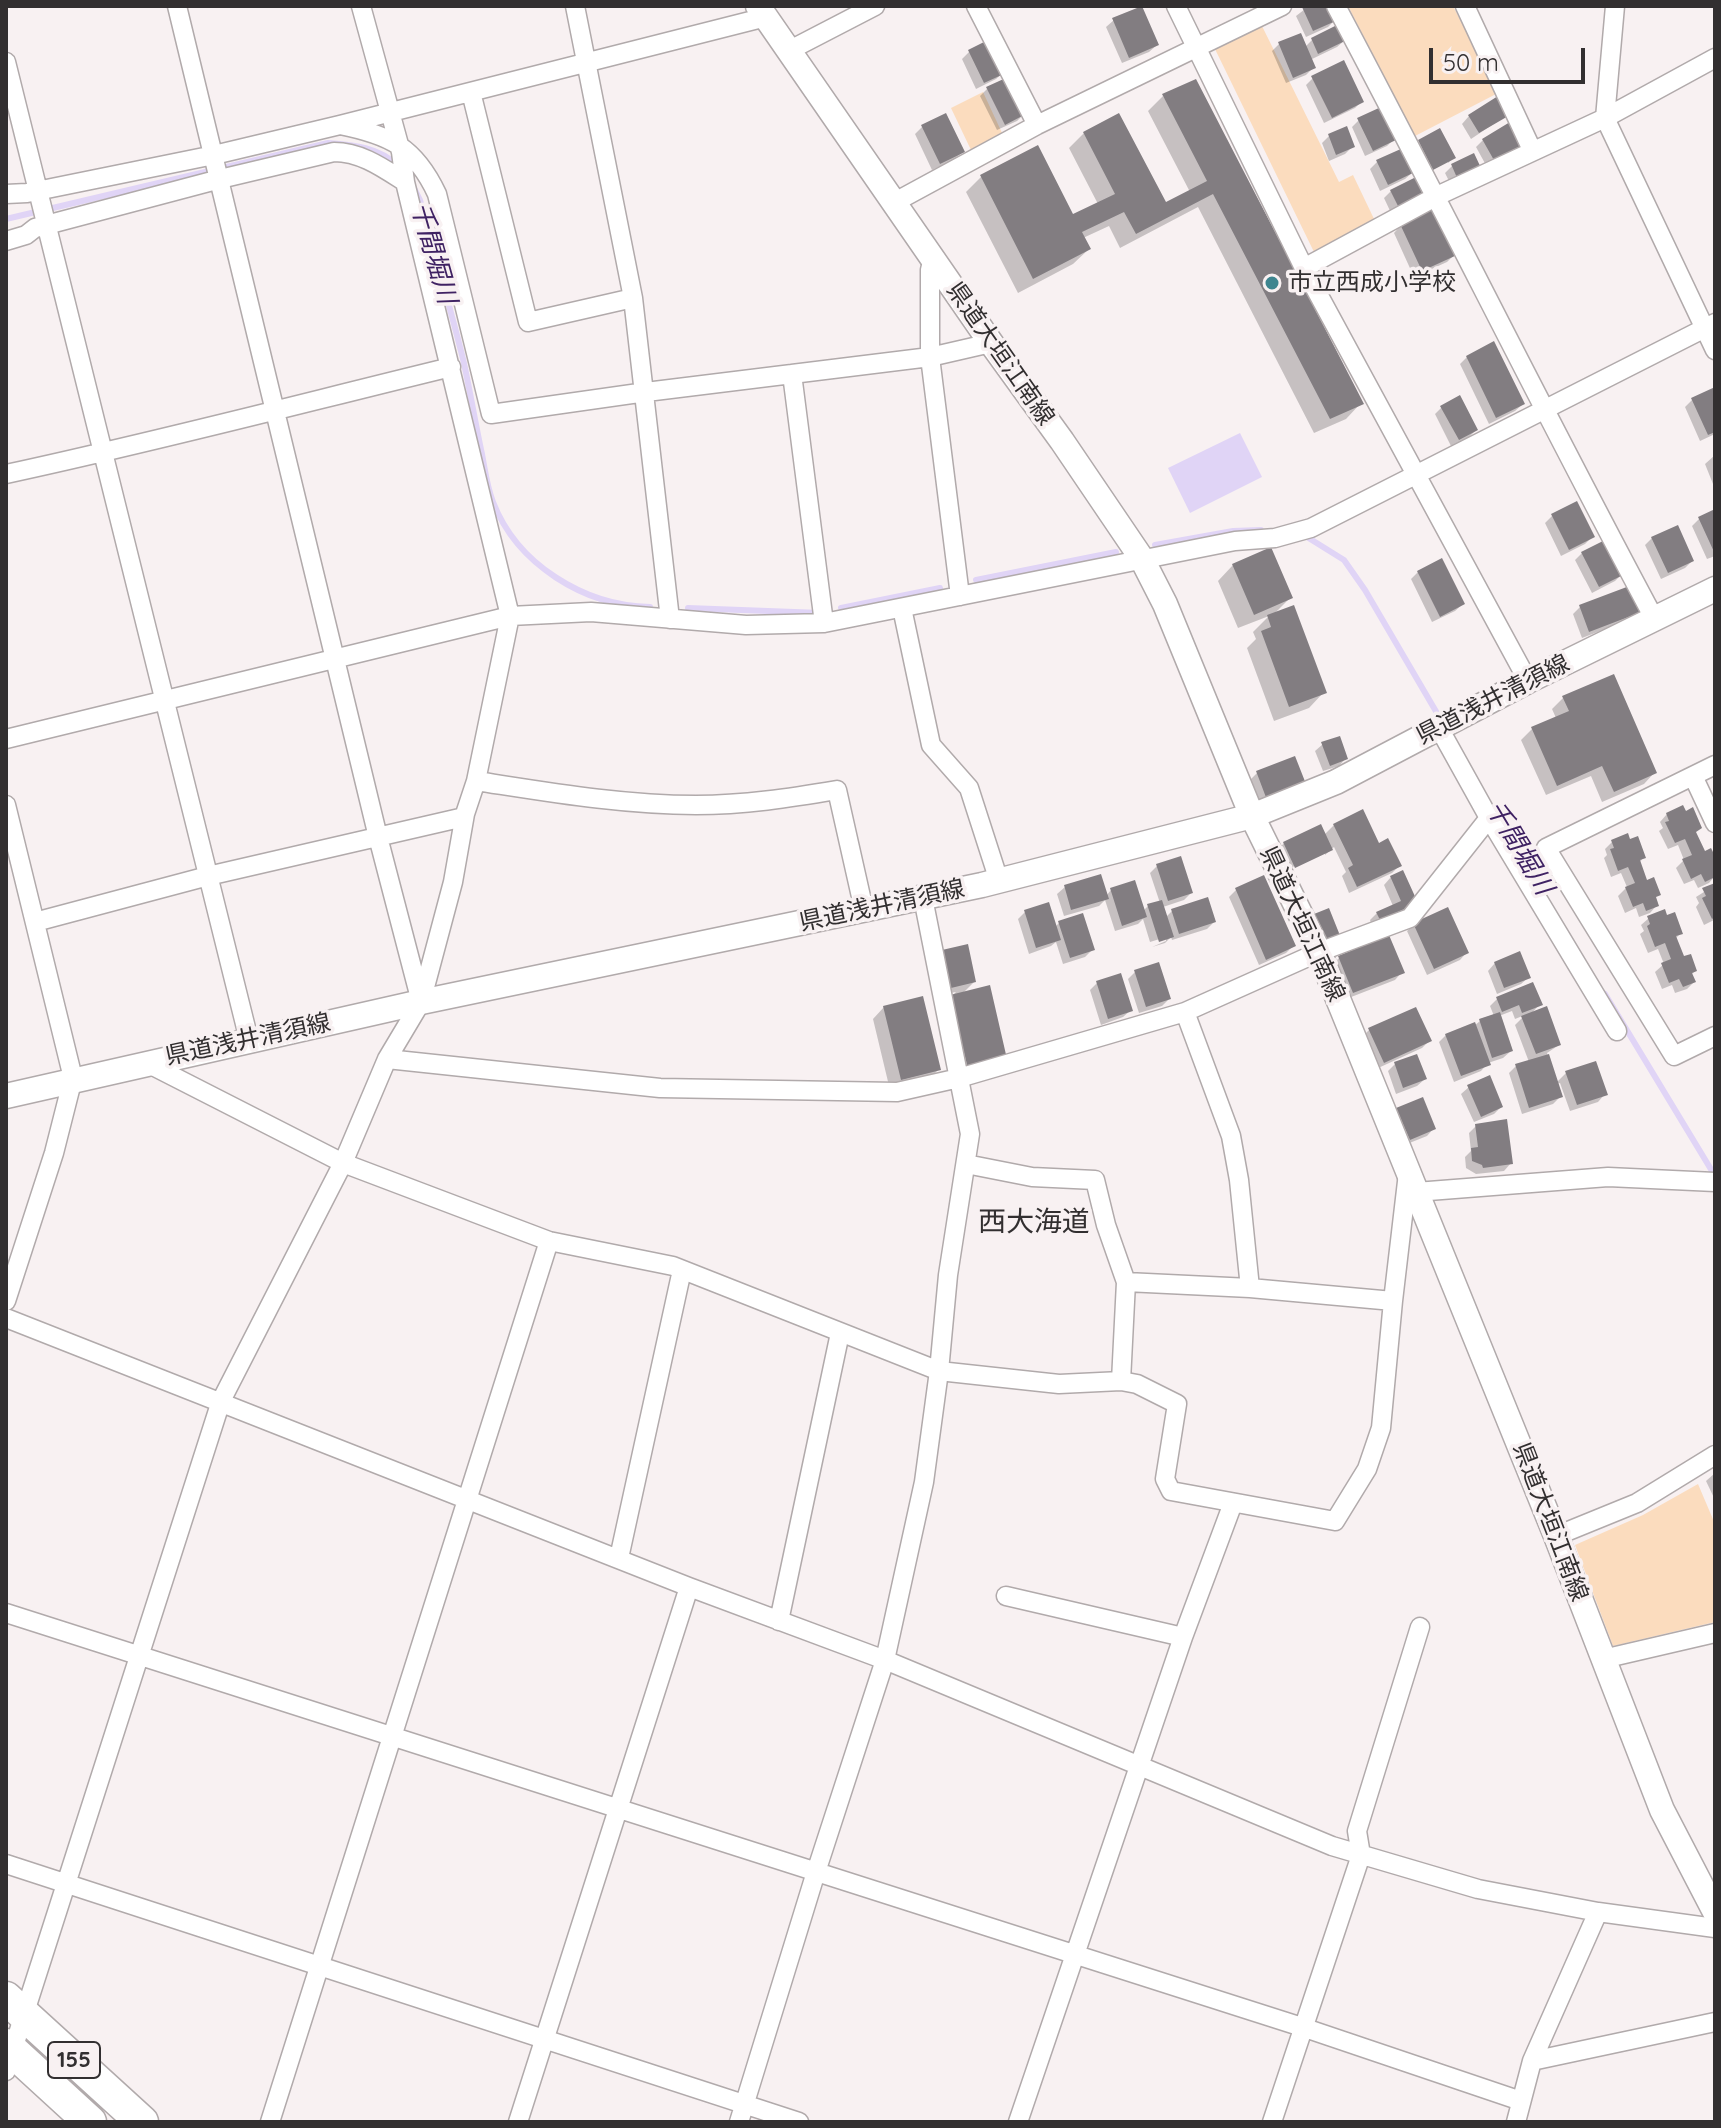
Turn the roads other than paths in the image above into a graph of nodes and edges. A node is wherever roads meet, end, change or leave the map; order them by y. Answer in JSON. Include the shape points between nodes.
{"nodes":[{"id":1,"x":177,"y":6,"type":"edge"},
{"id":2,"x":361,"y":6,"type":"edge"},
{"id":3,"x":575,"y":6,"type":"edge"},
{"id":4,"x":875,"y":6,"type":"edge"},
{"id":5,"x":976,"y":6,"type":"edge"},
{"id":6,"x":1176,"y":6,"type":"edge"},
{"id":7,"x":1282,"y":6,"type":"edge"},
{"id":8,"x":1336,"y":6,"type":"edge"},
{"id":9,"x":1465,"y":6,"type":"edge"},
{"id":10,"x":1615,"y":6,"type":"edge"},
{"id":11,"x":762,"y":11,"type":"edge"},
{"id":12,"x":1197,"y":48,"type":"junction"},
{"id":13,"x":790,"y":50,"type":"junction"},
{"id":14,"x":1715,"y":58,"type":"edge"},
{"id":15,"x":6,"y":62,"type":"edge"},
{"id":16,"x":588,"y":62,"type":"junction"},
{"id":17,"x":471,"y":92,"type":"junction"},
{"id":18,"x":390,"y":113,"type":"junction"},
{"id":19,"x":1605,"y":118,"type":"junction"},
{"id":20,"x":340,"y":125,"type":"junction"},
{"id":21,"x":1037,"y":125,"type":"junction"},
{"id":22,"x":400,"y":147,"type":"junction"},
{"id":23,"x":1532,"y":150,"type":"junction"},
{"id":24,"x":216,"y":166,"type":"junction"},
{"id":25,"x":405,"y":179,"type":"junction"},
{"id":26,"x":6,"y":194,"type":"edge"},
{"id":27,"x":1437,"y":196,"type":"junction"},
{"id":28,"x":895,"y":202,"type":"junction"},
{"id":29,"x":44,"y":208,"type":"junction"},
{"id":30,"x":6,"y":241,"type":"edge"},
{"id":31,"x":933,"y":258,"type":"junction"},
{"id":32,"x":1304,"y":268,"type":"junction"},
{"id":33,"x":633,"y":298,"type":"junction"},
{"id":34,"x":1710,"y":326,"type":"edge"},
{"id":35,"x":991,"y":343,"type":"junction"},
{"id":36,"x":1715,"y":350,"type":"edge"},
{"id":37,"x":930,"y":357,"type":"junction"},
{"id":38,"x":463,"y":369,"type":"junction"},
{"id":39,"x":792,"y":374,"type":"junction"},
{"id":40,"x":646,"y":392,"type":"junction"},
{"id":41,"x":276,"y":409,"type":"junction"},
{"id":42,"x":1543,"y":410,"type":"junction"},
{"id":43,"x":102,"y":453,"type":"junction"},
{"id":44,"x":6,"y":474,"type":"edge"},
{"id":45,"x":1414,"y":474,"type":"junction"},
{"id":46,"x":1142,"y":559,"type":"junction"},
{"id":47,"x":1715,"y":589,"type":"edge"},
{"id":48,"x":960,"y":596,"type":"junction"},
{"id":49,"x":902,"y":608,"type":"junction"},
{"id":50,"x":510,"y":616,"type":"junction"},
{"id":51,"x":1654,"y":618,"type":"junction"},
{"id":52,"x":670,"y":619,"type":"junction"},
{"id":53,"x":824,"y":623,"type":"junction"},
{"id":54,"x":336,"y":657,"type":"junction"},
{"id":55,"x":1528,"y":681,"type":"junction"},
{"id":56,"x":163,"y":701,"type":"junction"},
{"id":57,"x":1445,"y":725,"type":"junction"},
{"id":58,"x":6,"y":739,"type":"edge"},
{"id":59,"x":1715,"y":765,"type":"edge"},
{"id":60,"x":1693,"y":776,"type":"junction"},
{"id":61,"x":476,"y":781,"type":"junction"},
{"id":62,"x":6,"y":805,"type":"edge"},
{"id":63,"x":1252,"y":816,"type":"junction"},
{"id":64,"x":464,"y":817,"type":"junction"},
{"id":65,"x":1489,"y":818,"type":"junction"},
{"id":66,"x":1715,"y":823,"type":"edge"},
{"id":67,"x":378,"y":837,"type":"junction"},
{"id":68,"x":208,"y":876,"type":"junction"},
{"id":69,"x":999,"y":881,"type":"junction"},
{"id":70,"x":923,"y":898,"type":"junction"},
{"id":71,"x":864,"y":910,"type":"junction"},
{"id":72,"x":35,"y":922,"type":"junction"},
{"id":73,"x":1319,"y":952,"type":"junction"},
{"id":74,"x":421,"y":1002,"type":"junction"},
{"id":75,"x":1185,"y":1012,"type":"junction"},
{"id":76,"x":1617,"y":1031,"type":"dead end"},
{"id":77,"x":1715,"y":1036,"type":"edge"},
{"id":78,"x":249,"y":1040,"type":"junction"},
{"id":79,"x":387,"y":1059,"type":"junction"},
{"id":80,"x":145,"y":1062,"type":"junction"},
{"id":81,"x":73,"y":1078,"type":"junction"},
{"id":82,"x":959,"y":1078,"type":"junction"},
{"id":83,"x":6,"y":1096,"type":"edge"},
{"id":84,"x":343,"y":1163,"type":"junction"},
{"id":85,"x":966,"y":1164,"type":"junction"},
{"id":86,"x":1412,"y":1183,"type":"junction"},
{"id":87,"x":1714,"y":1185,"type":"edge"},
{"id":88,"x":549,"y":1241,"type":"junction"},
{"id":89,"x":682,"y":1270,"type":"junction"},
{"id":90,"x":1126,"y":1282,"type":"junction"},
{"id":91,"x":1250,"y":1288,"type":"junction"},
{"id":92,"x":6,"y":1301,"type":"edge"},
{"id":93,"x":1393,"y":1301,"type":"junction"},
{"id":94,"x":6,"y":1318,"type":"edge"},
{"id":95,"x":840,"y":1333,"type":"junction"},
{"id":96,"x":939,"y":1371,"type":"junction"},
{"id":97,"x":1121,"y":1381,"type":"junction"},
{"id":98,"x":221,"y":1401,"type":"junction"},
{"id":99,"x":1715,"y":1455,"type":"edge"},
{"id":100,"x":467,"y":1499,"type":"junction"},
{"id":101,"x":1233,"y":1503,"type":"junction"},
{"id":102,"x":1556,"y":1536,"type":"junction"},
{"id":103,"x":619,"y":1558,"type":"junction"},
{"id":104,"x":689,"y":1587,"type":"junction"},
{"id":105,"x":1006,"y":1596,"type":"dead end"},
{"id":106,"x":6,"y":1613,"type":"edge"},
{"id":107,"x":779,"y":1621,"type":"junction"},
{"id":108,"x":1420,"y":1627,"type":"dead end"},
{"id":109,"x":1715,"y":1633,"type":"edge"},
{"id":110,"x":1183,"y":1637,"type":"junction"},
{"id":111,"x":141,"y":1654,"type":"junction"},
{"id":112,"x":1603,"y":1659,"type":"junction"},
{"id":113,"x":885,"y":1660,"type":"junction"},
{"id":114,"x":391,"y":1736,"type":"junction"},
{"id":115,"x":1138,"y":1766,"type":"junction"},
{"id":116,"x":619,"y":1808,"type":"junction"},
{"id":117,"x":1361,"y":1855,"type":"junction"},
{"id":118,"x":6,"y":1864,"type":"edge"},
{"id":119,"x":816,"y":1872,"type":"junction"},
{"id":120,"x":68,"y":1883,"type":"junction"},
{"id":121,"x":1598,"y":1912,"type":"junction"},
{"id":122,"x":1715,"y":1912,"type":"edge"},
{"id":123,"x":1715,"y":1928,"type":"edge"},
{"id":124,"x":1074,"y":1956,"type":"junction"},
{"id":125,"x":319,"y":1964,"type":"junction"},
{"id":126,"x":16,"y":2007,"type":"edge"},
{"id":127,"x":1715,"y":2022,"type":"edge"},
{"id":128,"x":1302,"y":2027,"type":"junction"},
{"id":129,"x":545,"y":2038,"type":"junction"},
{"id":130,"x":8,"y":2055,"type":"edge"},
{"id":131,"x":1532,"y":2061,"type":"junction"},
{"id":132,"x":1521,"y":2101,"type":"junction"},
{"id":133,"x":742,"y":2114,"type":"edge"},
{"id":134,"x":90,"y":2122,"type":"edge"},
{"id":135,"x":142,"y":2122,"type":"edge"},
{"id":136,"x":270,"y":2122,"type":"edge"},
{"id":137,"x":518,"y":2122,"type":"edge"},
{"id":138,"x":799,"y":2122,"type":"edge"},
{"id":139,"x":1018,"y":2122,"type":"edge"},
{"id":140,"x":1272,"y":2122,"type":"edge"},
{"id":141,"x":1516,"y":2122,"type":"edge"}],
"edges":[{"from":1,"to":24,"type":"street"},
{"from":2,"to":18,"type":"street"},
{"from":3,"to":16,"type":"street"},
{"from":4,"to":13,"type":"street"},
{"from":5,"to":21,"type":"street"},
{"from":6,"to":12,"type":"street"},
{"from":7,"to":12,"type":"street"},
{"from":8,"to":27,"type":"street"},
{"from":9,"to":23,"type":"street"},
{"from":10,"to":19,"type":"street"},
{"from":11,"to":13,"type":"main road","name":"県道大垣江南線"},
{"from":11,"to":16,"type":"street"},
{"from":12,"to":21,"type":"street"},
{"from":12,"to":32,"type":"street"},
{"from":13,"to":28,"type":"main road","name":"県道大垣江南線"},
{"from":14,"to":19,"type":"street"},
{"from":15,"to":29,"type":"street"},
{"from":16,"to":17,"type":"street"},
{"from":16,"to":33,"type":"street"},
{"from":17,"to":18,"type":"street"},
{"from":17,"to":33,"type":"street","via":[[528,322]]},
{"from":18,"to":20,"type":"street"},
{"from":18,"to":22,"type":"street"},
{"from":19,"to":23,"type":"street"},
{"from":19,"to":34,"type":"street"},
{"from":20,"to":22,"type":"street","via":[[374,132]]},
{"from":20,"to":24,"type":"street"},
{"from":21,"to":28,"type":"street"},
{"from":22,"to":25,"type":"street"},
{"from":22,"to":38,"type":"street","via":[[426,171],[437,194]]},
{"from":23,"to":27,"type":"street"},
{"from":24,"to":25,"type":"street","via":[[347,152]]},
{"from":24,"to":29,"type":"street"},
{"from":24,"to":29,"type":"street"},
{"from":24,"to":41,"type":"street"},
{"from":25,"to":38,"type":"street"},
{"from":26,"to":29,"type":"street"},
{"from":27,"to":32,"type":"street"},
{"from":27,"to":42,"type":"street"},
{"from":28,"to":31,"type":"main road","name":"県道大垣江南線"},
{"from":29,"to":30,"type":"street"},
{"from":29,"to":43,"type":"street"},
{"from":31,"to":35,"type":"main road","name":"県道大垣江南線"},
{"from":31,"to":37,"type":"street"},
{"from":32,"to":45,"type":"street"},
{"from":33,"to":40,"type":"street"},
{"from":34,"to":36,"type":"street"},
{"from":34,"to":42,"type":"street"},
{"from":35,"to":37,"type":"street"},
{"from":35,"to":46,"type":"main road","name":"県道大垣江南線"},
{"from":37,"to":39,"type":"street"},
{"from":37,"to":48,"type":"street"},
{"from":38,"to":40,"type":"street","via":[[491,414]]},
{"from":38,"to":41,"type":"street"},
{"from":38,"to":50,"type":"street"},
{"from":39,"to":40,"type":"street"},
{"from":39,"to":53,"type":"street"},
{"from":40,"to":52,"type":"street"},
{"from":41,"to":43,"type":"street"},
{"from":41,"to":54,"type":"street"},
{"from":42,"to":45,"type":"street"},
{"from":42,"to":51,"type":"street"},
{"from":43,"to":44,"type":"street"},
{"from":43,"to":56,"type":"street"},
{"from":45,"to":46,"type":"street","via":[[1311,528]]},
{"from":45,"to":55,"type":"street"},
{"from":46,"to":48,"type":"street"},
{"from":46,"to":63,"type":"main road","name":"県道大垣江南線"},
{"from":47,"to":51,"type":"main road","name":"県道浅井清須線"},
{"from":48,"to":49,"type":"street"},
{"from":49,"to":53,"type":"street"},
{"from":49,"to":69,"type":"street","via":[[931,745],[969,788]]},
{"from":50,"to":52,"type":"street","via":[[591,612]]},
{"from":50,"to":54,"type":"street"},
{"from":50,"to":61,"type":"street"},
{"from":51,"to":55,"type":"main road","name":"県道浅井清須線"},
{"from":52,"to":53,"type":"street","via":[[746,625]]},
{"from":54,"to":56,"type":"street"},
{"from":54,"to":67,"type":"street"},
{"from":55,"to":57,"type":"main road","name":"県道浅井清須線"},
{"from":56,"to":58,"type":"street"},
{"from":56,"to":68,"type":"street"},
{"from":57,"to":63,"type":"main road","name":"県道浅井清須線","via":[[1336,782]]},
{"from":57,"to":65,"type":"street"},
{"from":59,"to":60,"type":"street"},
{"from":60,"to":66,"type":"street"},
{"from":60,"to":77,"type":"street","via":[[1546,848],[1674,1056]]},
{"from":61,"to":64,"type":"street"},
{"from":61,"to":71,"type":"street","via":[[694,805],[762,802],[837,790]]},
{"from":62,"to":72,"type":"street"},
{"from":63,"to":69,"type":"main road","name":"県道浅井清須線"},
{"from":63,"to":73,"type":"main road","name":"県道大垣江南線"},
{"from":64,"to":67,"type":"street"},
{"from":64,"to":74,"type":"street","via":[[453,882]]},
{"from":65,"to":73,"type":"street","via":[[1410,918]]},
{"from":65,"to":76,"type":"street"},
{"from":67,"to":68,"type":"street"},
{"from":67,"to":74,"type":"street"},
{"from":68,"to":72,"type":"street"},
{"from":68,"to":78,"type":"street"},
{"from":69,"to":70,"type":"main road","name":"県道浅井清須線"},
{"from":70,"to":71,"type":"main road","name":"県道浅井清須線"},
{"from":70,"to":82,"type":"street"},
{"from":71,"to":74,"type":"main road","name":"県道浅井清須線"},
{"from":72,"to":81,"type":"street"},
{"from":73,"to":75,"type":"street"},
{"from":73,"to":86,"type":"main road","name":"県道大垣江南線"},
{"from":74,"to":78,"type":"main road","name":"県道浅井清須線"},
{"from":74,"to":79,"type":"street"},
{"from":75,"to":82,"type":"street"},
{"from":75,"to":91,"type":"street","via":[[1231,1136]]},
{"from":78,"to":80,"type":"main road","name":"県道浅井清須線"},
{"from":79,"to":82,"type":"street","via":[[660,1088],[897,1092]]},
{"from":79,"to":84,"type":"street"},
{"from":80,"to":81,"type":"main road","name":"県道浅井清須線"},
{"from":80,"to":84,"type":"street"},
{"from":81,"to":83,"type":"main road","name":"県道浅井清須線"},
{"from":81,"to":92,"type":"street"},
{"from":82,"to":85,"type":"street","via":[[970,1134]]},
{"from":84,"to":88,"type":"street"},
{"from":84,"to":98,"type":"street"},
{"from":85,"to":90,"type":"street","via":[[1032,1177],[1095,1180]]},
{"from":85,"to":96,"type":"street"},
{"from":86,"to":87,"type":"street","via":[[1608,1177]]},
{"from":86,"to":93,"type":"street"},
{"from":86,"to":102,"type":"main road","name":"県道大垣江南線"},
{"from":88,"to":89,"type":"street"},
{"from":88,"to":100,"type":"street"},
{"from":89,"to":95,"type":"street"},
{"from":89,"to":103,"type":"street"},
{"from":90,"to":91,"type":"street"},
{"from":90,"to":97,"type":"street"},
{"from":91,"to":93,"type":"street"},
{"from":93,"to":101,"type":"street","via":[[1381,1428],[1367,1469],[1335,1521]]},
{"from":94,"to":98,"type":"street"},
{"from":95,"to":96,"type":"street"},
{"from":95,"to":107,"type":"street"},
{"from":96,"to":97,"type":"street","via":[[1059,1384]]},
{"from":96,"to":113,"type":"street","via":[[924,1482]]},
{"from":97,"to":101,"type":"street","via":[[1177,1404],[1165,1479],[1171,1491]]},
{"from":98,"to":100,"type":"street"},
{"from":98,"to":111,"type":"street"},
{"from":99,"to":102,"type":"street","via":[[1637,1503]]},
{"from":100,"to":103,"type":"street"},
{"from":100,"to":114,"type":"street"},
{"from":101,"to":110,"type":"street"},
{"from":102,"to":112,"type":"main road","name":"県道大垣江南線"},
{"from":103,"to":104,"type":"street"},
{"from":104,"to":107,"type":"street"},
{"from":104,"to":116,"type":"street"},
{"from":105,"to":110,"type":"street"},
{"from":106,"to":111,"type":"street"},
{"from":107,"to":113,"type":"street"},
{"from":108,"to":117,"type":"street","via":[[1357,1831]]},
{"from":109,"to":112,"type":"street"},
{"from":110,"to":115,"type":"street"},
{"from":111,"to":114,"type":"street"},
{"from":111,"to":120,"type":"street"},
{"from":112,"to":122,"type":"main road","name":"県道大垣江南線","via":[[1662,1810]]},
{"from":113,"to":115,"type":"street"},
{"from":113,"to":119,"type":"street"},
{"from":114,"to":116,"type":"street"},
{"from":114,"to":125,"type":"street"},
{"from":115,"to":117,"type":"street"},
{"from":115,"to":124,"type":"street"},
{"from":116,"to":119,"type":"street"},
{"from":116,"to":129,"type":"street"},
{"from":117,"to":121,"type":"street","via":[[1478,1889]]},
{"from":117,"to":128,"type":"street"},
{"from":118,"to":120,"type":"street"},
{"from":119,"to":124,"type":"street"},
{"from":119,"to":133,"type":"street"},
{"from":120,"to":125,"type":"street"},
{"from":120,"to":126,"type":"street"},
{"from":121,"to":123,"type":"street"},
{"from":121,"to":131,"type":"street"},
{"from":124,"to":128,"type":"street"},
{"from":124,"to":139,"type":"street"},
{"from":125,"to":129,"type":"street"},
{"from":125,"to":136,"type":"street"},
{"from":126,"to":130,"type":"street"},
{"from":126,"to":135,"type":"highway","number":"155"},
{"from":127,"to":131,"type":"street"},
{"from":128,"to":132,"type":"street"},
{"from":128,"to":140,"type":"street"},
{"from":129,"to":133,"type":"street"},
{"from":129,"to":137,"type":"street"},
{"from":130,"to":134,"type":"highway","number":"155"},
{"from":131,"to":132,"type":"street"},
{"from":132,"to":141,"type":"street"},
{"from":133,"to":138,"type":"street"}]}
